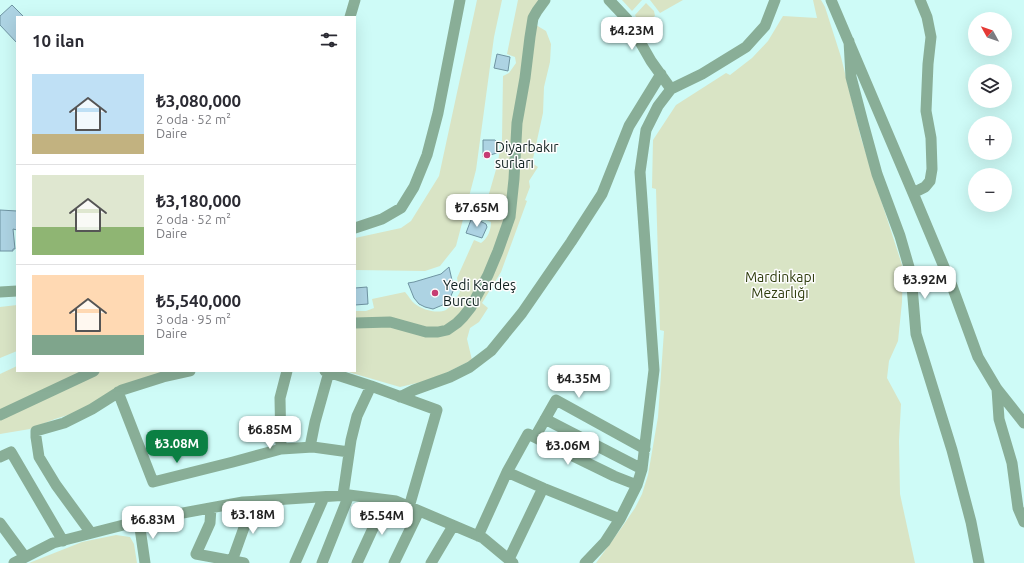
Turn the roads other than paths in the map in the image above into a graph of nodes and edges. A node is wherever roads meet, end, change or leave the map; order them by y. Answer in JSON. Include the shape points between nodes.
{"nodes":[{"id":1,"x":355,"y":0,"type":"edge"},
{"id":2,"x":460,"y":0,"type":"edge"},
{"id":3,"x":545,"y":0,"type":"edge"},
{"id":4,"x":609,"y":0,"type":"edge"},
{"id":5,"x":775,"y":0,"type":"edge"},
{"id":6,"x":831,"y":0,"type":"edge"},
{"id":7,"x":920,"y":0,"type":"edge"},
{"id":8,"x":350,"y":16,"type":"edge"},
{"id":9,"x":849,"y":41,"type":"junction"},
{"id":10,"x":661,"y":74,"type":"junction"},
{"id":11,"x":671,"y":89,"type":"junction"},
{"id":12,"x":913,"y":193,"type":"junction"},
{"id":13,"x":356,"y":228,"type":"edge"},
{"id":14,"x":16,"y":291,"type":"edge"},
{"id":15,"x":0,"y":292,"type":"edge"},
{"id":16,"x":356,"y":323,"type":"edge"},
{"id":17,"x":92,"y":372,"type":"edge"},
{"id":18,"x":186,"y":372,"type":"edge"},
{"id":19,"x":287,"y":372,"type":"edge"},
{"id":20,"x":327,"y":372,"type":"edge"},
{"id":21,"x":371,"y":386,"type":"junction"},
{"id":22,"x":997,"y":390,"type":"junction"},
{"id":23,"x":118,"y":392,"type":"junction"},
{"id":24,"x":400,"y":397,"type":"junction"},
{"id":25,"x":0,"y":416,"type":"edge"},
{"id":26,"x":545,"y":419,"type":"junction"},
{"id":27,"x":1024,"y":423,"type":"edge"},
{"id":28,"x":535,"y":437,"type":"junction"},
{"id":29,"x":310,"y":447,"type":"junction"},
{"id":30,"x":282,"y":448,"type":"junction"},
{"id":31,"x":645,"y":449,"type":"junction"},
{"id":32,"x":349,"y":452,"type":"junction"},
{"id":33,"x":0,"y":457,"type":"edge"},
{"id":34,"x":642,"y":469,"type":"junction"},
{"id":35,"x":507,"y":472,"type":"junction"},
{"id":36,"x":637,"y":486,"type":"junction"},
{"id":37,"x":543,"y":488,"type":"junction"},
{"id":38,"x":346,"y":495,"type":"junction"},
{"id":39,"x":324,"y":497,"type":"junction"},
{"id":40,"x":386,"y":500,"type":"junction"},
{"id":41,"x":249,"y":502,"type":"junction"},
{"id":42,"x":211,"y":508,"type":"junction"},
{"id":43,"x":414,"y":509,"type":"junction"},
{"id":44,"x":620,"y":519,"type":"junction"},
{"id":45,"x":139,"y":521,"type":"junction"},
{"id":46,"x":1024,"y":522,"type":"edge"},
{"id":47,"x":0,"y":523,"type":"edge"},
{"id":48,"x":453,"y":526,"type":"junction"},
{"id":49,"x":91,"y":533,"type":"junction"},
{"id":50,"x":478,"y":536,"type":"junction"},
{"id":51,"x":63,"y":541,"type":"junction"},
{"id":52,"x":25,"y":557,"type":"junction"},
{"id":53,"x":232,"y":561,"type":"junction"},
{"id":54,"x":511,"y":561,"type":"edge"},
{"id":55,"x":14,"y":563,"type":"edge"},
{"id":56,"x":145,"y":563,"type":"edge"},
{"id":57,"x":244,"y":563,"type":"edge"},
{"id":58,"x":295,"y":563,"type":"edge"},
{"id":59,"x":322,"y":563,"type":"edge"},
{"id":60,"x":357,"y":563,"type":"edge"},
{"id":61,"x":394,"y":563,"type":"edge"},
{"id":62,"x":431,"y":563,"type":"edge"},
{"id":63,"x":585,"y":563,"type":"edge"},
{"id":64,"x":979,"y":563,"type":"edge"}],
"edges":[{"from":1,"to":8,"type":"street"},
{"from":2,"to":13,"type":"street","via":[[438,112],[427,155],[414,188],[401,208],[382,220]]},
{"from":3,"to":16,"type":"street","via":[[533,18],[516,123],[510,217],[488,276],[471,306],[464,317],[447,330],[438,332],[426,332],[390,322]]},
{"from":4,"to":10,"type":"street","via":[[626,19]]},
{"from":5,"to":11,"type":"street","via":[[765,26],[746,47],[702,74]]},
{"from":6,"to":9,"type":"street"},
{"from":7,"to":12,"type":"street","via":[[931,37],[926,111],[931,138],[932,169],[930,181],[925,187]]},
{"from":9,"to":12,"type":"street"},
{"from":9,"to":64,"type":"street","via":[[851,77],[877,174],[911,274],[916,334],[952,450]]},
{"from":10,"to":11,"type":"street"},
{"from":10,"to":24,"type":"street","via":[[629,126],[602,194],[522,313],[491,351],[470,367]]},
{"from":11,"to":31,"type":"street","via":[[658,106],[646,130],[640,172],[654,370]]},
{"from":12,"to":22,"type":"street","via":[[978,357]]},
{"from":14,"to":15,"type":"street"},
{"from":17,"to":25,"type":"street"},
{"from":18,"to":23,"type":"street"},
{"from":19,"to":30,"type":"street","via":[[280,398]]},
{"from":20,"to":21,"type":"street"},
{"from":20,"to":29,"type":"street"},
{"from":21,"to":24,"type":"street"},
{"from":21,"to":32,"type":"street","via":[[357,416]]},
{"from":22,"to":27,"type":"street"},
{"from":22,"to":46,"type":"street","via":[[998,419],[1012,463],[1018,508]]},
{"from":23,"to":30,"type":"street","via":[[153,482]]},
{"from":23,"to":49,"type":"street","via":[[92,409],[36,431],[39,457]]},
{"from":24,"to":43,"type":"street","via":[[437,410]]},
{"from":26,"to":28,"type":"street"},
{"from":26,"to":31,"type":"street","via":[[556,400]]},
{"from":26,"to":34,"type":"street"},
{"from":28,"to":35,"type":"street","via":[[528,434]]},
{"from":28,"to":36,"type":"street"},
{"from":29,"to":30,"type":"street"},
{"from":29,"to":32,"type":"street"},
{"from":31,"to":34,"type":"street"},
{"from":32,"to":38,"type":"street"},
{"from":33,"to":51,"type":"street","via":[[11,452]]},
{"from":34,"to":36,"type":"street"},
{"from":35,"to":37,"type":"street"},
{"from":35,"to":50,"type":"street"},
{"from":36,"to":44,"type":"street"},
{"from":37,"to":44,"type":"street"},
{"from":37,"to":54,"type":"street"},
{"from":38,"to":39,"type":"street"},
{"from":38,"to":40,"type":"street"},
{"from":38,"to":59,"type":"street"},
{"from":39,"to":41,"type":"street"},
{"from":39,"to":58,"type":"street"},
{"from":40,"to":43,"type":"street","via":[[396,501]]},
{"from":40,"to":60,"type":"street"},
{"from":41,"to":42,"type":"street"},
{"from":41,"to":53,"type":"street","via":[[246,522]]},
{"from":42,"to":45,"type":"street"},
{"from":42,"to":53,"type":"street","via":[[210,523],[196,554]]},
{"from":43,"to":48,"type":"street"},
{"from":43,"to":61,"type":"street"},
{"from":44,"to":63,"type":"street","via":[[605,542]]},
{"from":45,"to":49,"type":"street"},
{"from":45,"to":56,"type":"street"},
{"from":47,"to":52,"type":"street"},
{"from":48,"to":50,"type":"street"},
{"from":48,"to":62,"type":"street"},
{"from":49,"to":51,"type":"street"},
{"from":50,"to":54,"type":"street"},
{"from":51,"to":52,"type":"street","via":[[53,543]]},
{"from":52,"to":55,"type":"street"},
{"from":53,"to":57,"type":"street"}]}
